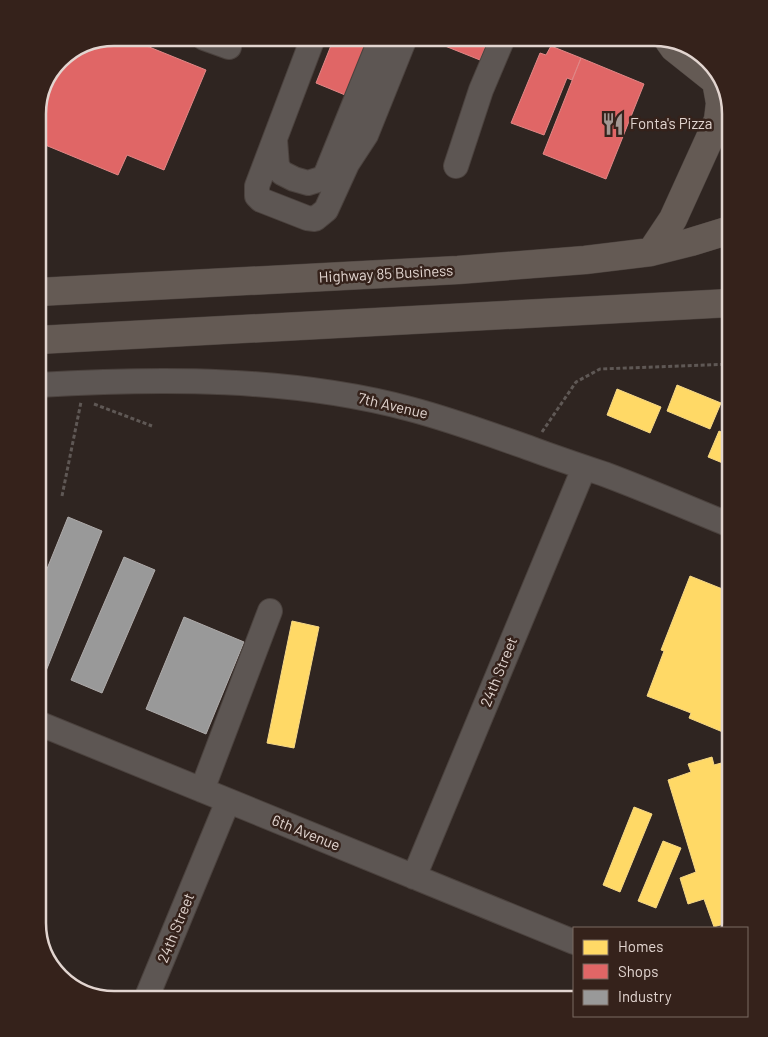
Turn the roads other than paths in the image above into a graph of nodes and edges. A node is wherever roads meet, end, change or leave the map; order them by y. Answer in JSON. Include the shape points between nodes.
{"nodes":[{"id":1,"x":310,"y":46,"type":"edge"},
{"id":2,"x":378,"y":46,"type":"edge"},
{"id":3,"x":402,"y":46,"type":"edge"},
{"id":4,"x":500,"y":46,"type":"edge"},
{"id":5,"x":677,"y":50,"type":"edge"},
{"id":6,"x":711,"y":77,"type":"edge"},
{"id":7,"x":720,"y":100,"type":"edge"},
{"id":8,"x":275,"y":138,"type":"junction"},
{"id":9,"x":456,"y":166,"type":"dead end"},
{"id":10,"x":722,"y":232,"type":"edge"},
{"id":11,"x":651,"y":252,"type":"junction"},
{"id":12,"x":46,"y":292,"type":"edge"},
{"id":13,"x":722,"y":303,"type":"edge"},
{"id":14,"x":46,"y":340,"type":"edge"},
{"id":15,"x":46,"y":386,"type":"edge"},
{"id":16,"x":584,"y":468,"type":"junction"},
{"id":17,"x":722,"y":522,"type":"edge"},
{"id":18,"x":270,"y":611,"type":"dead end"},
{"id":19,"x":46,"y":726,"type":"edge"},
{"id":20,"x":202,"y":790,"type":"junction"},
{"id":21,"x":228,"y":801,"type":"junction"},
{"id":22,"x":414,"y":877,"type":"junction"},
{"id":23,"x":573,"y":942,"type":"edge"},
{"id":24,"x":151,"y":991,"type":"edge"}],
"edges":[{"from":1,"to":8,"type":"street"},
{"from":2,"to":8,"type":"street","via":[[324,178],[308,183],[282,173],[277,166]]},
{"from":3,"to":8,"type":"street","via":[[366,135],[347,164],[326,210],[315,219],[257,196],[257,186]]},
{"from":4,"to":9,"type":"street"},
{"from":5,"to":6,"type":"main road"},
{"from":7,"to":11,"type":"main road","via":[[718,120],[673,220]]},
{"from":10,"to":11,"type":"main road","name":"Highway 85 Business"},
{"from":11,"to":12,"type":"main road","name":"Highway 85 Business","via":[[458,270]]},
{"from":13,"to":14,"type":"main road"},
{"from":15,"to":16,"type":"street","name":"7th Avenue","via":[[76,392],[198,380],[309,390],[409,408]]},
{"from":16,"to":17,"type":"street","name":"7th Avenue"},
{"from":16,"to":22,"type":"street","name":"24th Street"},
{"from":18,"to":20,"type":"street"},
{"from":19,"to":20,"type":"street","name":"6th Avenue"},
{"from":20,"to":21,"type":"street","name":"6th Avenue"},
{"from":21,"to":22,"type":"street","name":"6th Avenue"},
{"from":21,"to":24,"type":"street","name":"24th Street"},
{"from":22,"to":23,"type":"street","name":"6th Avenue"}]}
